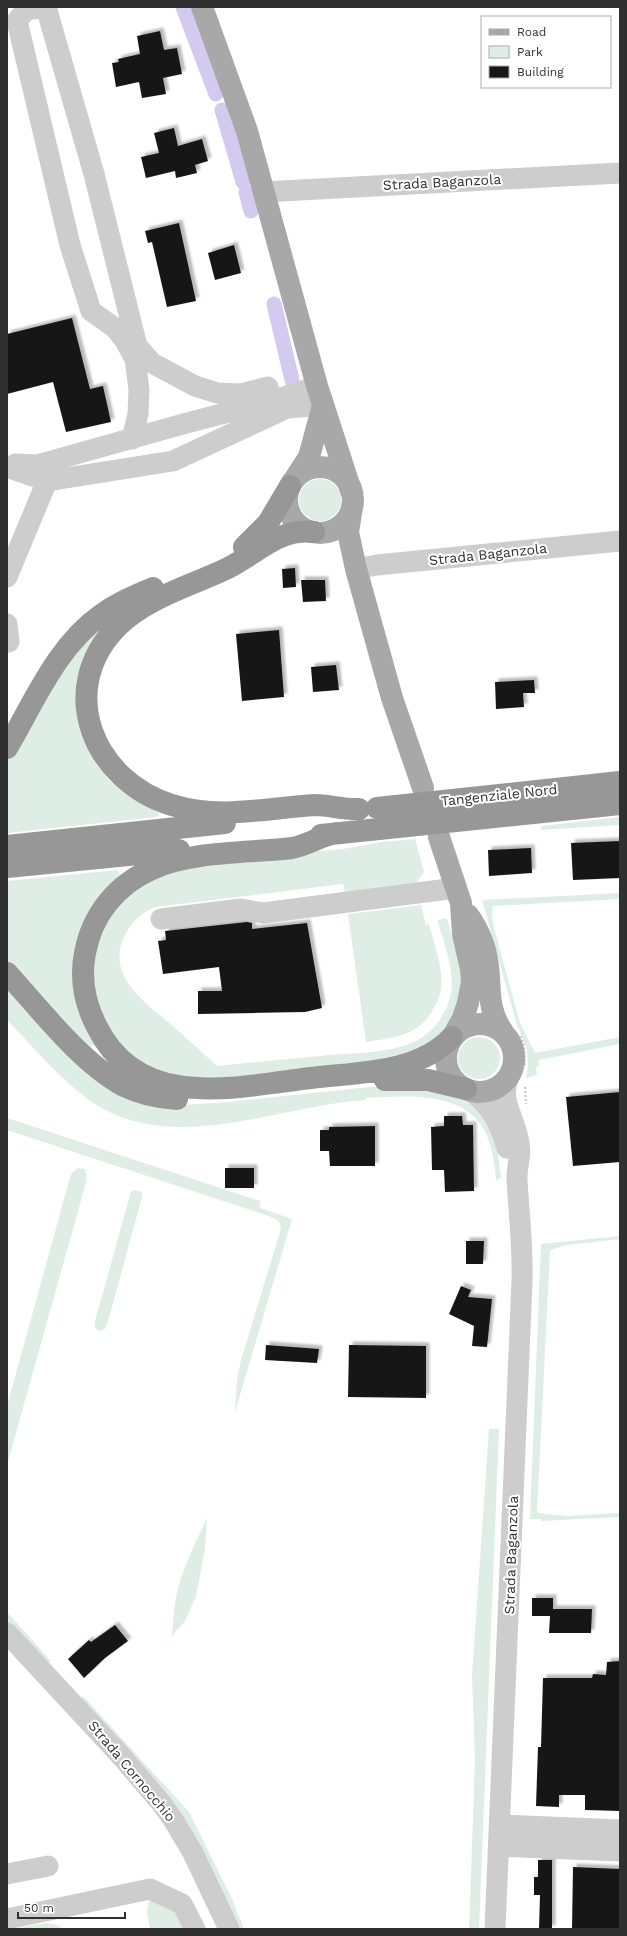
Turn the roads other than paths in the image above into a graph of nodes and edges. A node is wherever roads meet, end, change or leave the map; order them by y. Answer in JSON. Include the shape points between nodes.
{"nodes":[{"id":1,"x":46,"y":7,"type":"edge"},
{"id":2,"x":202,"y":7,"type":"edge"},
{"id":3,"x":620,"y":173,"type":"edge"},
{"id":4,"x":263,"y":192,"type":"junction"},
{"id":5,"x":268,"y":388,"type":"dead end"},
{"id":6,"x":320,"y":395,"type":"junction"},
{"id":7,"x":132,"y":439,"type":"junction"},
{"id":8,"x":7,"y":463,"type":"edge"},
{"id":9,"x":7,"y":467,"type":"edge"},
{"id":10,"x":47,"y":481,"type":"junction"},
{"id":11,"x":293,"y":482,"type":"junction"},
{"id":12,"x":352,"y":499,"type":"junction"},
{"id":13,"x":314,"y":532,"type":"junction"},
{"id":14,"x":620,"y":541,"type":"edge"},
{"id":15,"x":356,"y":569,"type":"junction"},
{"id":16,"x":7,"y":577,"type":"edge"},
{"id":17,"x":7,"y":748,"type":"edge"},
{"id":18,"x":620,"y":782,"type":"edge"},
{"id":19,"x":423,"y":788,"type":"dead end"},
{"id":20,"x":620,"y":804,"type":"edge"},
{"id":21,"x":372,"y":815,"type":"junction"},
{"id":22,"x":336,"y":833,"type":"junction"},
{"id":23,"x":439,"y":837,"type":"dead end"},
{"id":24,"x":7,"y":846,"type":"edge"},
{"id":25,"x":7,"y":867,"type":"edge"},
{"id":26,"x":458,"y":895,"type":"junction"},
{"id":27,"x":161,"y":919,"type":"dead end"},
{"id":28,"x":7,"y":972,"type":"edge"},
{"id":29,"x":503,"y":1032,"type":"junction"},
{"id":30,"x":452,"y":1037,"type":"junction"},
{"id":31,"x":510,"y":1074,"type":"junction"},
{"id":32,"x":466,"y":1089,"type":"junction"},
{"id":33,"x":517,"y":1181,"type":"junction"},
{"id":34,"x":7,"y":1633,"type":"edge"},
{"id":35,"x":500,"y":1825,"type":"junction"},
{"id":36,"x":620,"y":1830,"type":"edge"},
{"id":37,"x":499,"y":1846,"type":"junction"},
{"id":38,"x":620,"y":1851,"type":"edge"},
{"id":39,"x":48,"y":1866,"type":"dead end"},
{"id":40,"x":7,"y":1874,"type":"edge"},
{"id":41,"x":7,"y":1919,"type":"edge"},
{"id":42,"x":195,"y":1929,"type":"edge"},
{"id":43,"x":229,"y":1929,"type":"edge"},
{"id":44,"x":496,"y":1929,"type":"edge"}],
"edges":[{"from":1,"to":5,"type":"street","via":[[94,174],[137,346],[152,363],[194,386],[217,393],[241,394]]},
{"from":1,"to":7,"type":"street","via":[[26,10],[17,21],[70,246],[91,311],[114,328],[124,339],[135,359],[139,390],[138,414]]},
{"from":2,"to":4,"type":"main road","via":[[241,111]]},
{"from":3,"to":4,"type":"street","name":"Strada Baganzola"},
{"from":4,"to":6,"type":"main road"},
{"from":6,"to":7,"type":"street","via":[[278,399]]},
{"from":6,"to":10,"type":"street","via":[[173,461]]},
{"from":6,"to":11,"type":"main road","via":[[309,457]]},
{"from":6,"to":12,"type":"main road"},
{"from":7,"to":8,"type":"street","via":[[37,465]]},
{"from":9,"to":10,"type":"street"},
{"from":10,"to":16,"type":"street"},
{"from":11,"to":12,"type":"main road","via":[[304,471],[314,467],[330,468],[343,477]]},
{"from":11,"to":13,"type":"main road","via":[[287,502],[292,517],[300,525]]},
{"from":11,"to":17,"type":"highway","via":[[268,523],[237,552],[127,600],[102,614],[81,631],[56,664]]},
{"from":12,"to":13,"type":"main road","via":[[344,521],[336,528]]},
{"from":12,"to":15,"type":"main road","via":[[348,532]]},
{"from":13,"to":15,"type":"main road","via":[[326,539]]},
{"from":13,"to":21,"type":"highway","via":[[294,532],[275,538],[237,563],[158,599],[128,618],[110,635],[95,661],[87,690],[90,726],[96,743],[113,769],[130,785],[162,802],[217,814],[314,805]]},
{"from":14,"to":15,"type":"street","name":"Strada Baganzola"},
{"from":15,"to":19,"type":"main road","via":[[392,698]]},
{"from":18,"to":21,"type":"highway","name":"Tangenziale Nord","bridge":true},
{"from":20,"to":21,"type":"highway","bridge":true},
{"from":21,"to":22,"type":"highway"},
{"from":21,"to":24,"type":"highway"},
{"from":22,"to":25,"type":"highway"},
{"from":22,"to":30,"type":"highway","via":[[294,847],[174,861],[146,872],[122,887],[99,914],[84,955],[86,997],[100,1033],[119,1057],[139,1073],[170,1086],[203,1089],[403,1065],[433,1053]]},
{"from":23,"to":26,"type":"main road","name":"Strada Baganzola"},
{"from":26,"to":27,"type":"street","via":[[263,913],[241,910]]},
{"from":26,"to":29,"type":"main road","name":"Strada Baganzola","via":[[476,928],[484,950],[488,965],[491,1005],[496,1022]]},
{"from":26,"to":30,"type":"main road","name":"Strada Baganzola","via":[[472,982],[466,1011]]},
{"from":28,"to":32,"type":"highway","via":[[91,1062],[124,1086],[146,1094],[173,1098],[215,1098],[408,1078],[435,1081]]},
{"from":29,"to":30,"type":"main road","via":[[488,1024],[476,1024],[461,1029]]},
{"from":29,"to":31,"type":"main road","name":"Strada Baganzola","via":[[514,1052]]},
{"from":30,"to":32,"type":"main road","name":"Strada Baganzola","via":[[446,1053],[446,1064],[453,1079]]},
{"from":31,"to":32,"type":"main road","via":[[494,1089],[478,1092]]},
{"from":31,"to":33,"type":"street","name":"Strada Baganzola","via":[[505,1093],[520,1146]]},
{"from":32,"to":33,"type":"street","name":"Strada Baganzola","via":[[479,1098],[494,1116],[504,1137]]},
{"from":33,"to":35,"type":"street","name":"Strada Baganzola","via":[[522,1237],[522,1281]]},
{"from":34,"to":43,"type":"street","name":"Strada Cornocchio","via":[[122,1756],[166,1810],[193,1853]]},
{"from":35,"to":36,"type":"street"},
{"from":35,"to":37,"type":"street","name":"Strada Baganzola"},
{"from":37,"to":38,"type":"street"},
{"from":37,"to":44,"type":"street","name":"Strada Baganzola"},
{"from":39,"to":40,"type":"street"},
{"from":41,"to":42,"type":"street","via":[[150,1889],[182,1904]]}]}
